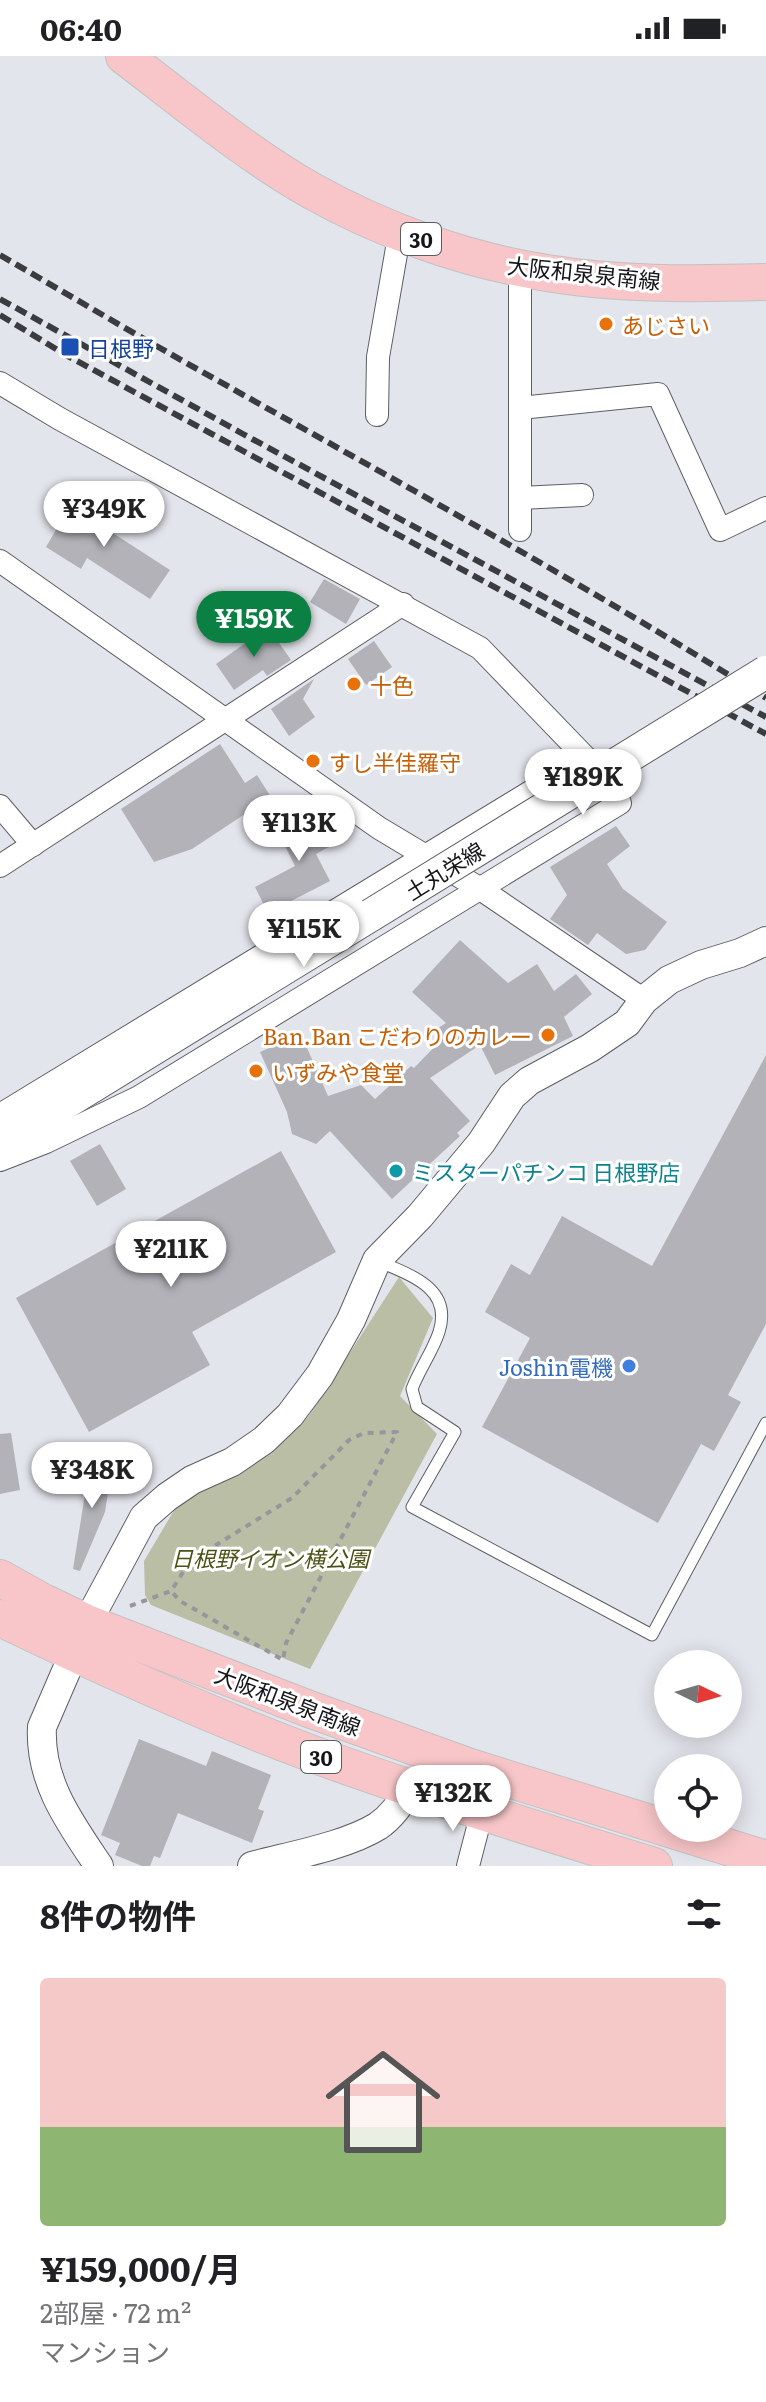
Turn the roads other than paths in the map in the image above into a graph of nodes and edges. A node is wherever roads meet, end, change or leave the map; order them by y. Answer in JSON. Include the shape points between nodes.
{"nodes":[{"id":1,"x":124,"y":56,"type":"edge"},
{"id":2,"x":400,"y":231,"type":"junction"},
{"id":3,"x":520,"y":268,"type":"junction"},
{"id":4,"x":766,"y":282,"type":"edge"},
{"id":5,"x":0,"y":383,"type":"edge"},
{"id":6,"x":520,"y":408,"type":"junction"},
{"id":7,"x":377,"y":415,"type":"dead end"},
{"id":8,"x":582,"y":495,"type":"dead end"},
{"id":9,"x":520,"y":498,"type":"junction"},
{"id":10,"x":766,"y":508,"type":"edge"},
{"id":11,"x":520,"y":530,"type":"dead end"},
{"id":12,"x":0,"y":561,"type":"edge"},
{"id":13,"x":403,"y":604,"type":"junction"},
{"id":14,"x":766,"y":672,"type":"edge"},
{"id":15,"x":226,"y":721,"type":"junction"},
{"id":16,"x":586,"y":758,"type":"junction"},
{"id":17,"x":0,"y":806,"type":"edge"},
{"id":18,"x":33,"y":845,"type":"junction"},
{"id":19,"x":425,"y":855,"type":"junction"},
{"id":20,"x":0,"y":866,"type":"edge"},
{"id":21,"x":479,"y":888,"type":"junction"},
{"id":22,"x":765,"y":946,"type":"edge"},
{"id":23,"x":644,"y":1000,"type":"junction"},
{"id":24,"x":0,"y":1115,"type":"edge"},
{"id":25,"x":0,"y":1143,"type":"edge"},
{"id":26,"x":0,"y":1160,"type":"edge"},
{"id":27,"x":377,"y":1260,"type":"junction"},
{"id":28,"x":766,"y":1423,"type":"edge"},
{"id":29,"x":0,"y":1578,"type":"edge"},
{"id":30,"x":0,"y":1618,"type":"edge"},
{"id":31,"x":80,"y":1638,"type":"junction"},
{"id":32,"x":410,"y":1788,"type":"junction"},
{"id":33,"x":482,"y":1812,"type":"junction"},
{"id":34,"x":766,"y":1859,"type":"edge"},
{"id":35,"x":280,"y":1862,"type":"edge"},
{"id":36,"x":99,"y":1866,"type":"edge"},
{"id":37,"x":252,"y":1866,"type":"edge"},
{"id":38,"x":468,"y":1866,"type":"edge"},
{"id":39,"x":654,"y":1866,"type":"edge"}],
"edges":[{"from":1,"to":2,"type":"main road","name":"大阪和泉泉南線","number":"30","via":[[276,168]]},
{"from":2,"to":3,"type":"main road","name":"大阪和泉泉南線","number":"30"},
{"from":2,"to":7,"type":"street","via":[[378,357]]},
{"from":3,"to":4,"type":"main road","name":"大阪和泉泉南線","number":"30","via":[[657,282]]},
{"from":3,"to":6,"type":"street"},
{"from":5,"to":13,"type":"street"},
{"from":6,"to":9,"type":"street"},
{"from":6,"to":10,"type":"street","via":[[658,394],[720,530]]},
{"from":8,"to":9,"type":"street"},
{"from":9,"to":11,"type":"street"},
{"from":12,"to":15,"type":"street"},
{"from":13,"to":15,"type":"street"},
{"from":13,"to":16,"type":"street","via":[[480,648]]},
{"from":14,"to":25,"type":"main road","name":"土丸栄線","bridge":true},
{"from":15,"to":18,"type":"street"},
{"from":15,"to":19,"type":"street"},
{"from":16,"to":19,"type":"street"},
{"from":16,"to":21,"type":"street","via":[[620,803]]},
{"from":17,"to":18,"type":"street"},
{"from":18,"to":20,"type":"street"},
{"from":19,"to":21,"type":"street"},
{"from":19,"to":24,"type":"street"},
{"from":21,"to":23,"type":"street"},
{"from":21,"to":26,"type":"street","via":[[139,1097]]},
{"from":22,"to":23,"type":"street","via":[[701,965]]},
{"from":23,"to":27,"type":"street","via":[[627,1023],[512,1096],[481,1143]]},
{"from":27,"to":28,"type":"lane","via":[[416,1278],[434,1292],[443,1308],[439,1333],[412,1389],[417,1407],[455,1432],[412,1507],[652,1635]]},
{"from":27,"to":31,"type":"street","via":[[351,1320],[290,1415],[264,1440],[192,1480],[144,1517]]},
{"from":29,"to":31,"type":"main road","name":"大阪和泉泉南線","number":"30","via":[[43,1602]]},
{"from":30,"to":31,"type":"main road","name":"大阪和泉泉南線","number":"30"},
{"from":31,"to":32,"type":"main road","name":"大阪和泉泉南線","number":"30","via":[[150,1688]]},
{"from":31,"to":34,"type":"main road","name":"大阪和泉泉南線","number":"30"},
{"from":31,"to":36,"type":"street","via":[[41,1739],[55,1795]]},
{"from":32,"to":33,"type":"main road","name":"大阪和泉泉南線","number":"30"},
{"from":32,"to":35,"type":"street","via":[[396,1811],[378,1826]]},
{"from":33,"to":38,"type":"street"},
{"from":33,"to":39,"type":"main road","name":"大阪和泉泉南線","number":"30"},
{"from":35,"to":37,"type":"street"}]}
